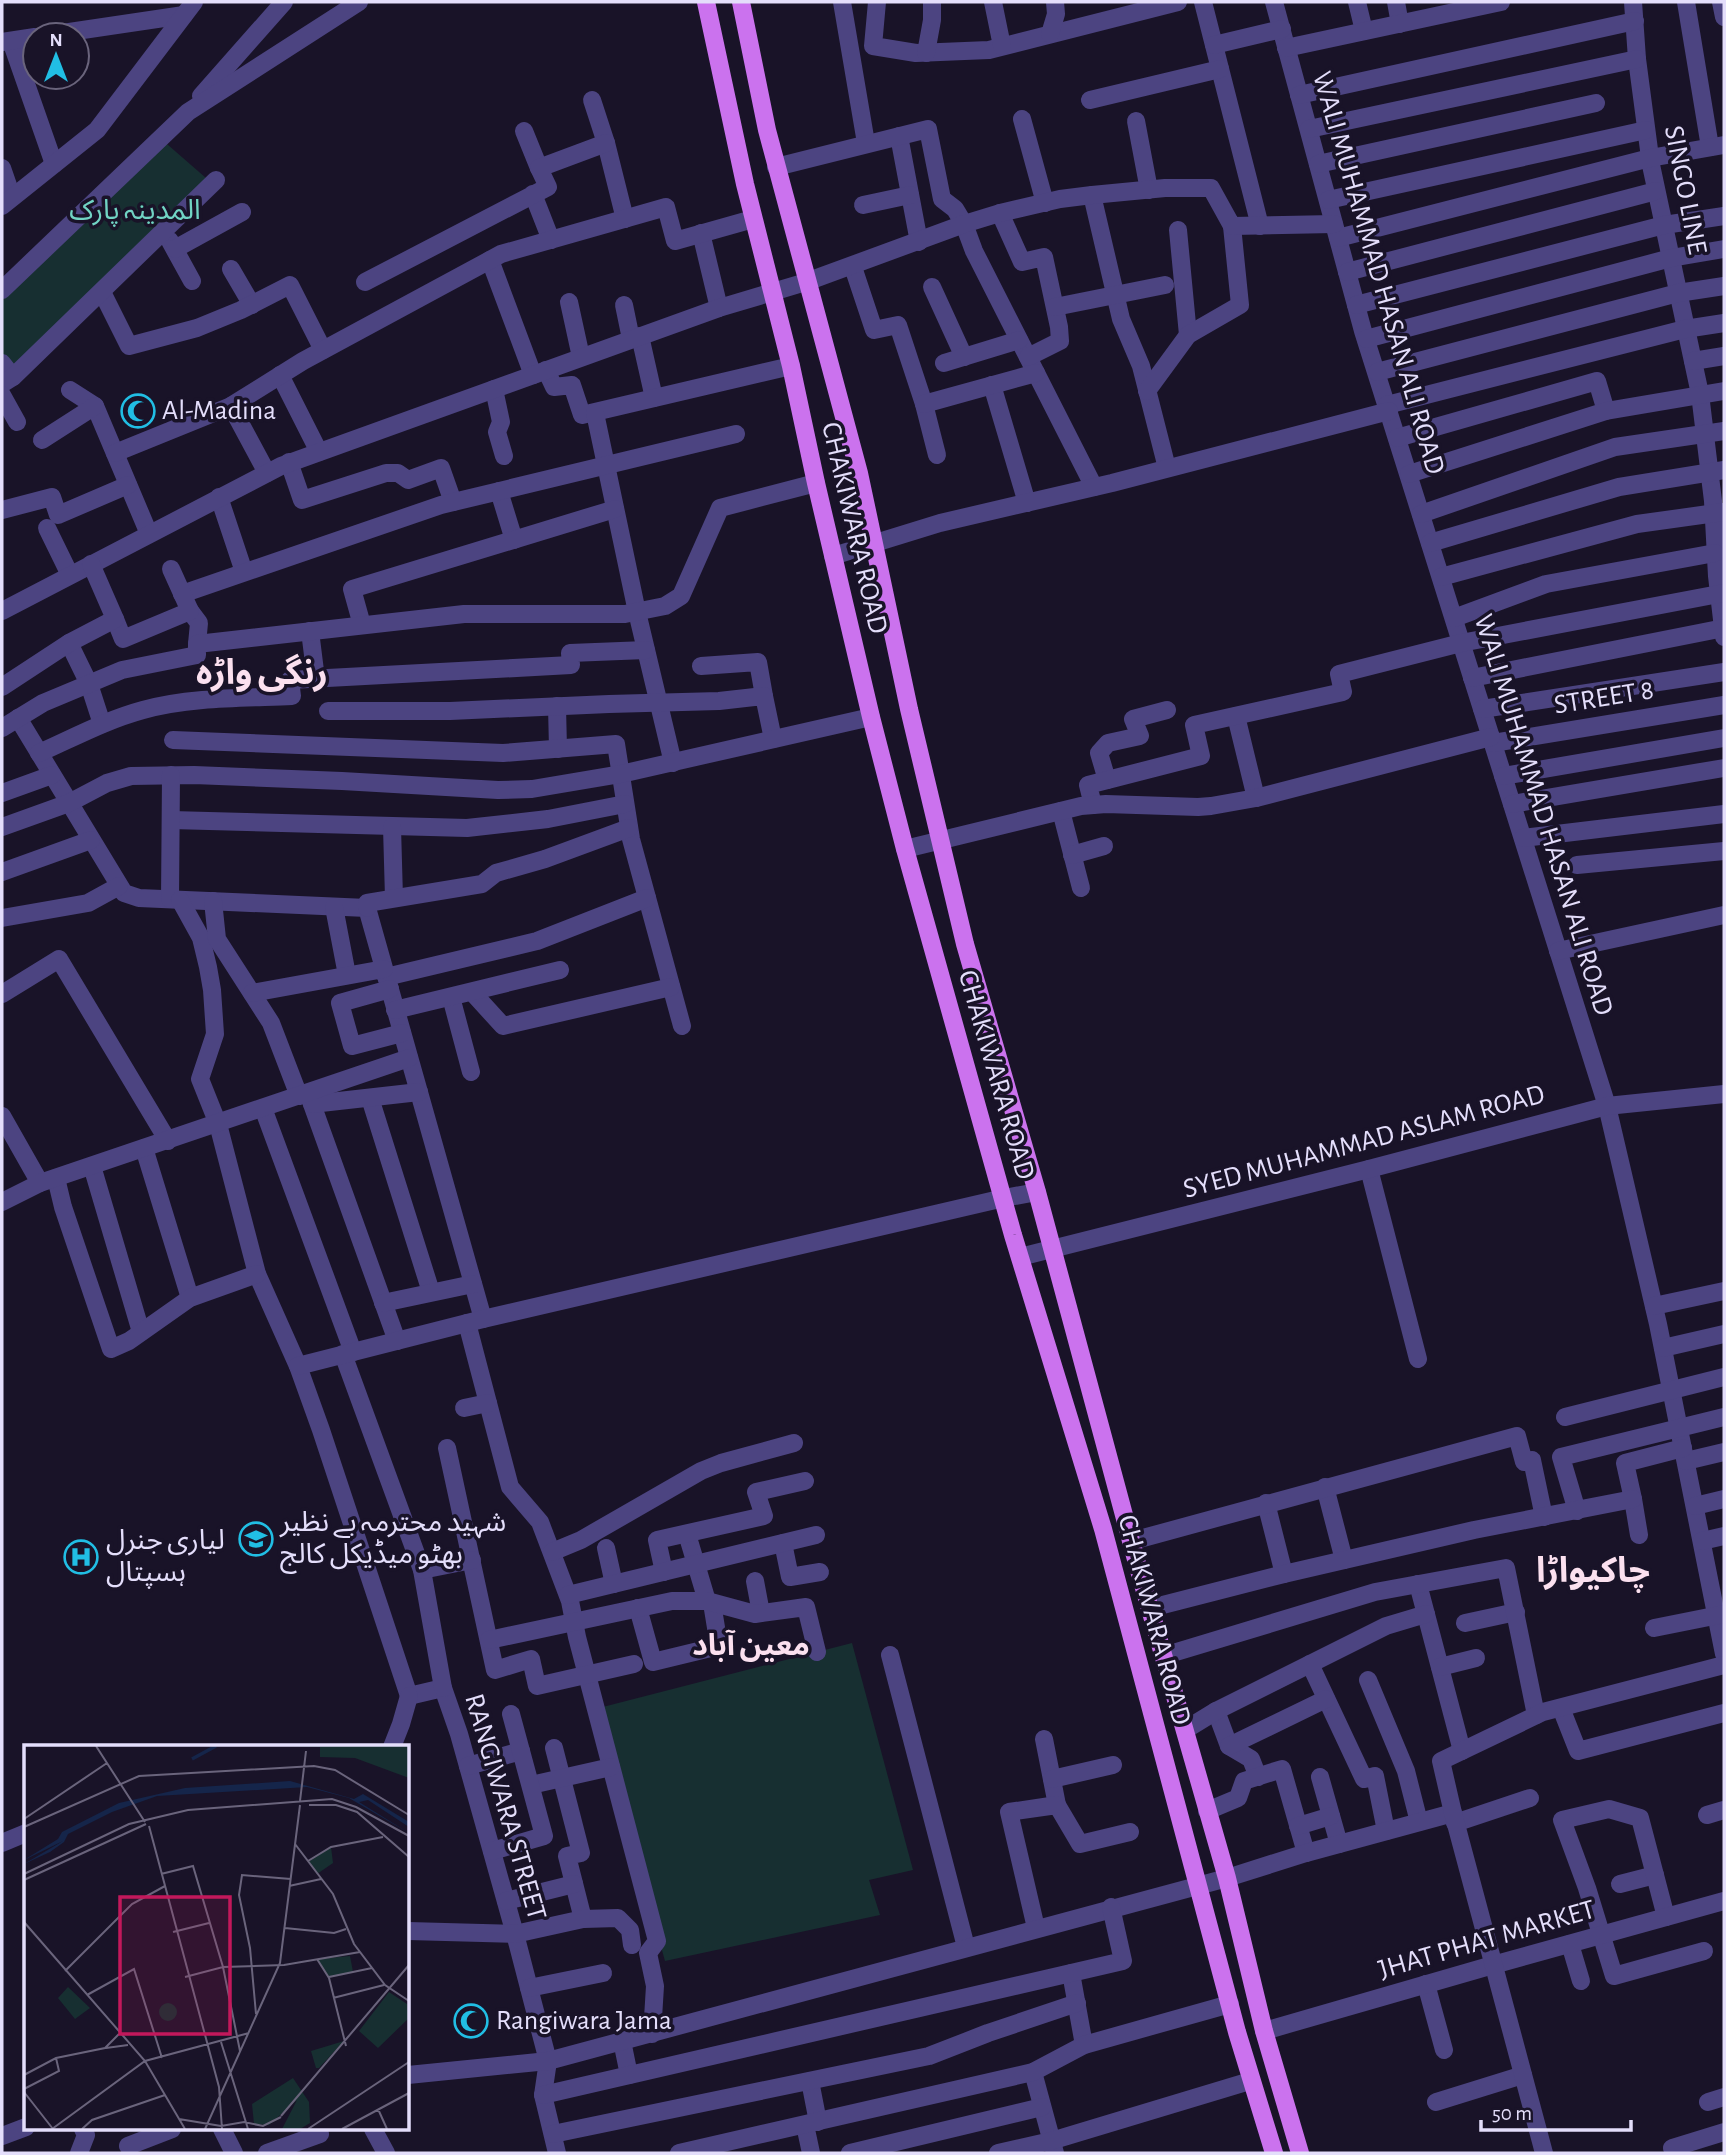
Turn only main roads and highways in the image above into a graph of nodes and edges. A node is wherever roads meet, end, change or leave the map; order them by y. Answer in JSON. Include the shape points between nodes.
{"nodes":[{"id":1,"x":705,"y":2,"type":"edge"},
{"id":2,"x":741,"y":2,"type":"edge"},
{"id":3,"x":1274,"y":2153,"type":"edge"},
{"id":4,"x":1300,"y":2153,"type":"edge"}],
"edges":[{"from":1,"to":3,"type":"main road","name":"CHAKIWARA ROAD","via":[[905,849],[1020,1257],[1103,1529],[1250,2081]]},
{"from":2,"to":4,"type":"main road","name":"CHAKIWARA ROAD","via":[[766,130],[859,473],[965,944]]}]}
